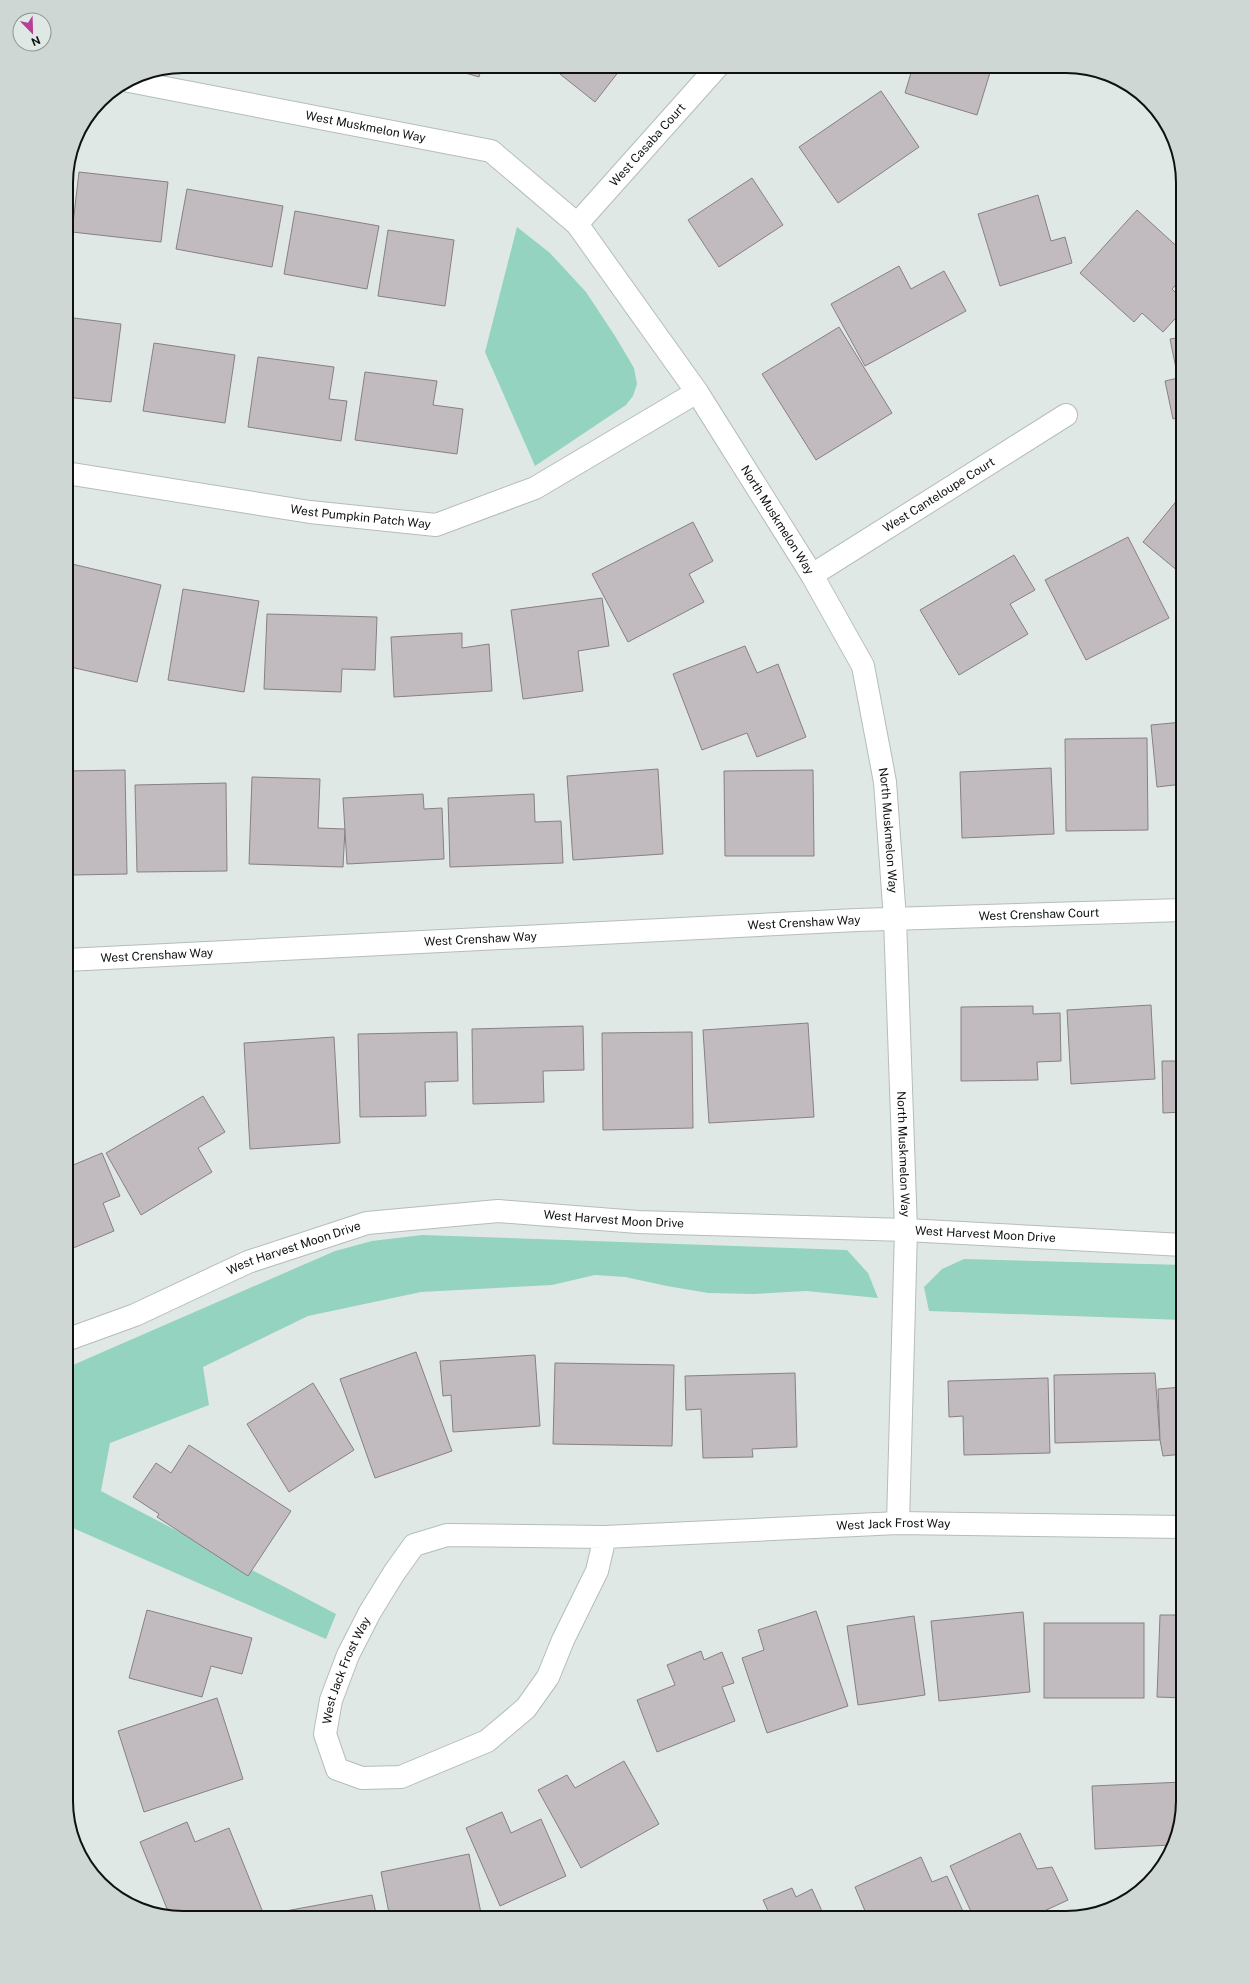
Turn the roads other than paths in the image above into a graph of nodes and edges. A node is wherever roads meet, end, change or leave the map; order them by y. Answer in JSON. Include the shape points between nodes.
{"nodes":[{"id":1,"x":712,"y":73,"type":"edge"},
{"id":2,"x":136,"y":83,"type":"edge"},
{"id":3,"x":577,"y":224,"type":"junction"},
{"id":4,"x":697,"y":392,"type":"junction"},
{"id":5,"x":1066,"y":415,"type":"dead end"},
{"id":6,"x":73,"y":474,"type":"edge"},
{"id":7,"x":812,"y":575,"type":"junction"},
{"id":8,"x":1176,"y":910,"type":"edge"},
{"id":9,"x":895,"y":919,"type":"junction"},
{"id":10,"x":73,"y":960,"type":"edge"},
{"id":11,"x":906,"y":1230,"type":"junction"},
{"id":12,"x":1176,"y":1245,"type":"edge"},
{"id":13,"x":73,"y":1337,"type":"edge"},
{"id":14,"x":898,"y":1523,"type":"junction"},
{"id":15,"x":1176,"y":1527,"type":"edge"},
{"id":16,"x":605,"y":1538,"type":"junction"}],
"edges":[{"from":1,"to":3,"type":"street","name":"West Casaba Court"},
{"from":2,"to":3,"type":"street","name":"West Muskmelon Way","via":[[491,152]]},
{"from":3,"to":4,"type":"street","name":"North Muskmelon Way"},
{"from":4,"to":6,"type":"street","name":"West Pumpkin Patch Way","via":[[535,488],[436,525],[310,512]]},
{"from":4,"to":7,"type":"street","name":"North Muskmelon Way"},
{"from":5,"to":7,"type":"street","name":"West Canteloupe Court"},
{"from":7,"to":9,"type":"street","name":"North Muskmelon Way","via":[[863,666],[885,782]]},
{"from":8,"to":9,"type":"street","name":"West Crenshaw Court"},
{"from":9,"to":10,"type":"street","name":"West Crenshaw Way"},
{"from":9,"to":11,"type":"street","name":"North Muskmelon Way"},
{"from":11,"to":12,"type":"street","name":"West Harvest Moon Drive"},
{"from":11,"to":13,"type":"street","name":"West Harvest Moon Drive","via":[[638,1222],[498,1211],[367,1223],[248,1262],[135,1315]]},
{"from":11,"to":14,"type":"street","name":"North Muskmelon Way"},
{"from":14,"to":15,"type":"street","name":"West Jack Frost Way"},
{"from":14,"to":16,"type":"street","name":"West Jack Frost Way"},
{"from":16,"to":16,"type":"street","name":"West Jack Frost Way","via":[[447,1535],[414,1545],[370,1612],[348,1655],[331,1700],[325,1734],[337,1769],[362,1778],[401,1777],[487,1741],[526,1708],[548,1677],[597,1571]]}]}
